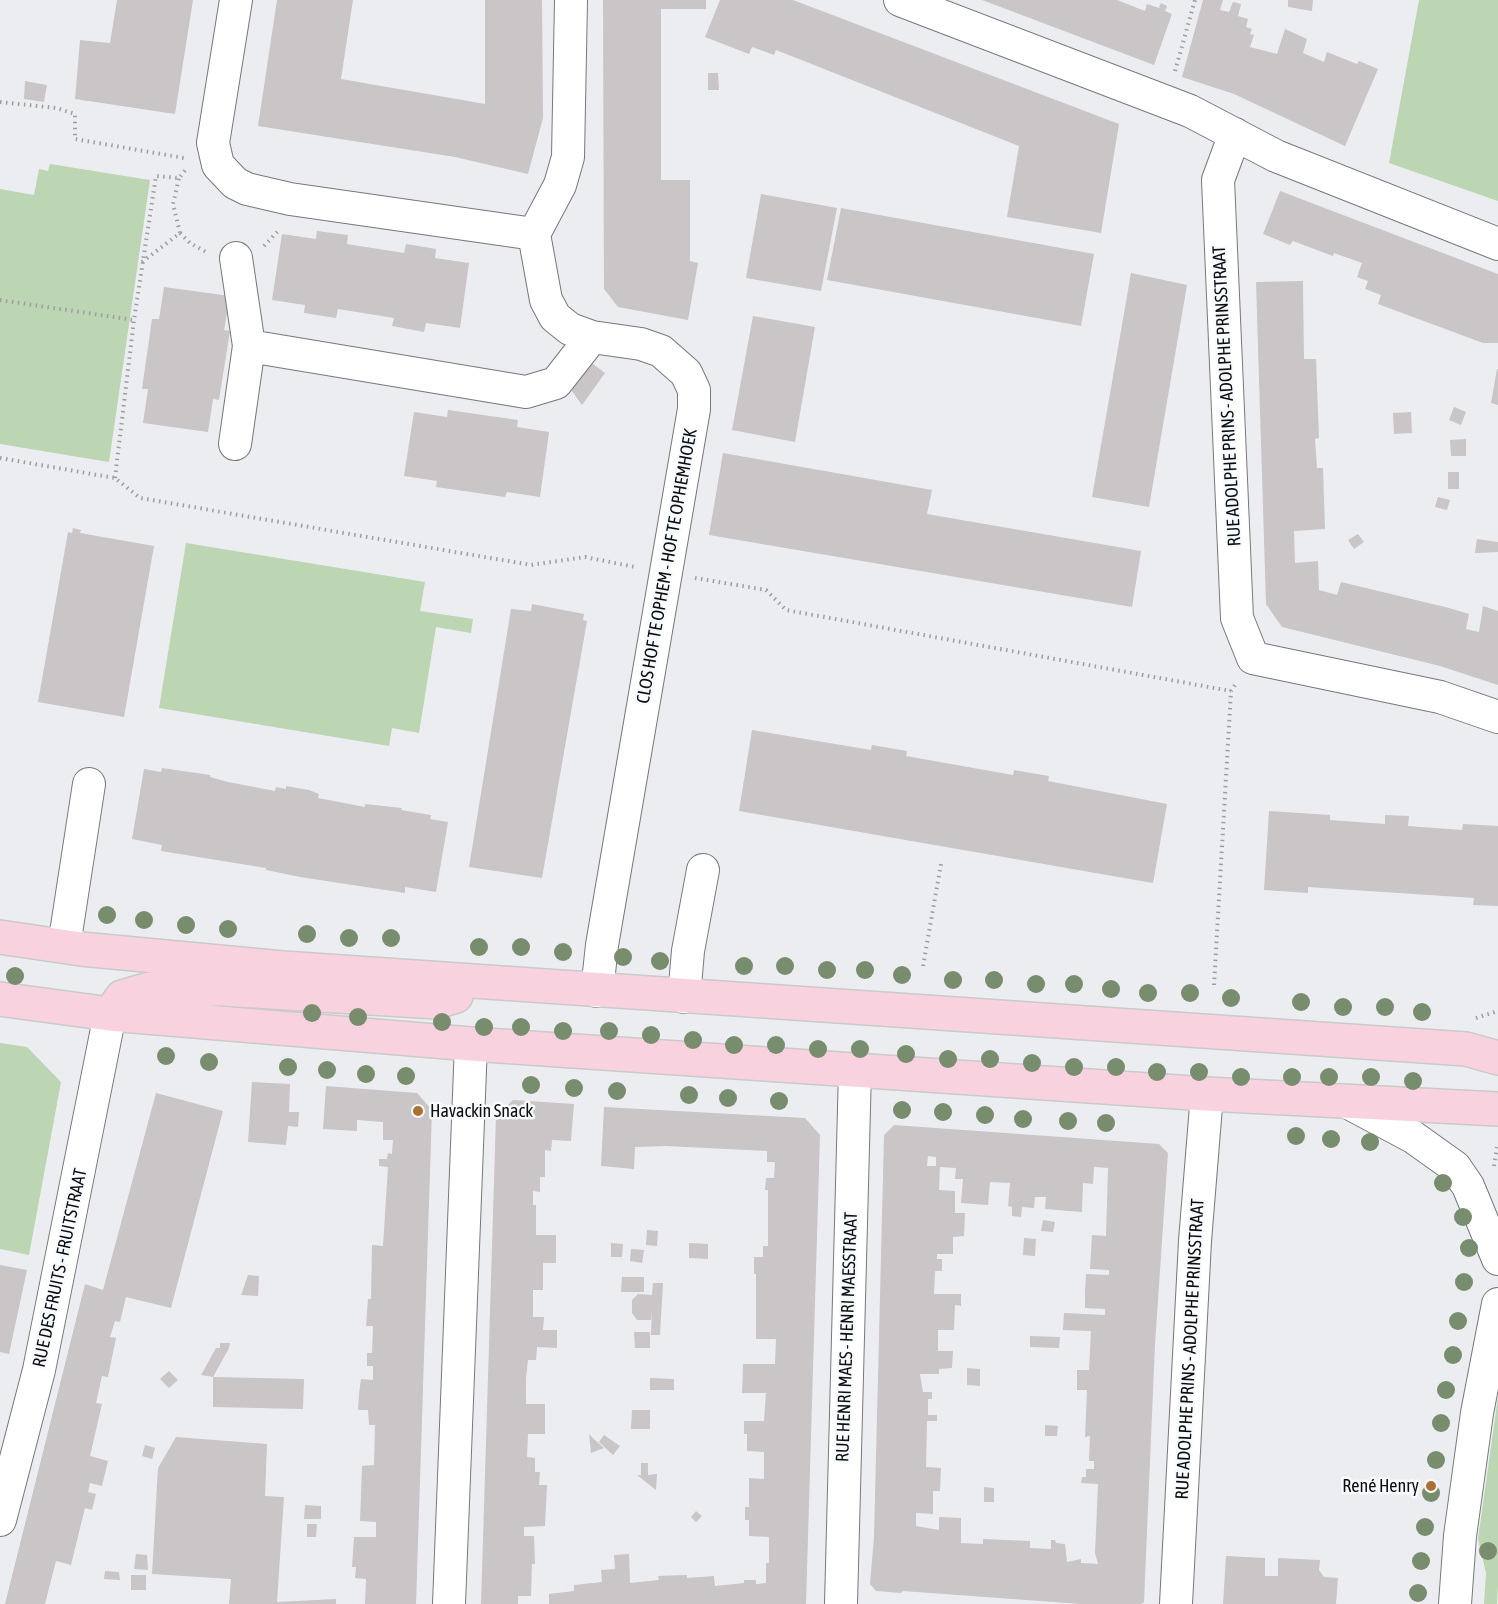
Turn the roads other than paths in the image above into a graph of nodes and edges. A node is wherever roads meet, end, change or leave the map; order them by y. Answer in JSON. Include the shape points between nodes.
{"nodes":[{"id":1,"x":236,"y":0,"type":"edge"},
{"id":2,"x":571,"y":0,"type":"edge"},
{"id":3,"x":900,"y":0,"type":"edge"},
{"id":4,"x":1235,"y":134,"type":"junction"},
{"id":5,"x":534,"y":234,"type":"junction"},
{"id":6,"x":1498,"y":244,"type":"edge"},
{"id":7,"x":236,"y":258,"type":"dead end"},
{"id":8,"x":592,"y":337,"type":"junction"},
{"id":9,"x":249,"y":346,"type":"junction"},
{"id":10,"x":235,"y":444,"type":"dead end"},
{"id":11,"x":1498,"y":717,"type":"edge"},
{"id":12,"x":89,"y":784,"type":"dead end"},
{"id":13,"x":703,"y":870,"type":"dead end"},
{"id":14,"x":0,"y":938,"type":"edge"},
{"id":15,"x":64,"y":946,"type":"junction"},
{"id":16,"x":498,"y":984,"type":"junction"},
{"id":17,"x":597,"y":991,"type":"junction"},
{"id":18,"x":684,"y":997,"type":"junction"},
{"id":19,"x":0,"y":999,"type":"edge"},
{"id":20,"x":110,"y":1014,"type":"junction"},
{"id":21,"x":1498,"y":1038,"type":"edge"},
{"id":22,"x":471,"y":1044,"type":"junction"},
{"id":23,"x":1466,"y":1049,"type":"junction"},
{"id":24,"x":1498,"y":1058,"type":"edge"},
{"id":25,"x":855,"y":1070,"type":"junction"},
{"id":26,"x":1207,"y":1094,"type":"junction"},
{"id":27,"x":1347,"y":1102,"type":"junction"},
{"id":28,"x":1498,"y":1109,"type":"edge"},
{"id":29,"x":1498,"y":1258,"type":"edge"},
{"id":30,"x":1498,"y":1304,"type":"edge"},
{"id":31,"x":0,"y":1520,"type":"edge"},
{"id":32,"x":449,"y":1604,"type":"edge"},
{"id":33,"x":841,"y":1604,"type":"edge"},
{"id":34,"x":1176,"y":1604,"type":"edge"},
{"id":35,"x":1455,"y":1604,"type":"edge"}],
"edges":[{"from":1,"to":5,"type":"street","via":[[213,143],[218,165],[235,183],[255,192],[290,199]]},
{"from":2,"to":5,"type":"street","via":[[568,157],[560,185]]},
{"from":3,"to":4,"type":"street","via":[[1166,102]]},
{"from":4,"to":6,"type":"street","via":[[1276,156]]},
{"from":4,"to":11,"type":"street","name":"RUE ADOLPHE PRINS - ADOLPHE PRINSSTRAAT","via":[[1218,180],[1237,618],[1253,658],[1440,697]]},
{"from":5,"to":8,"type":"street","name":"CLOS HOF TE OPHEM - HOF TE OPHEMHOEK","via":[[546,300],[555,317],[570,329]]},
{"from":7,"to":9,"type":"street"},
{"from":8,"to":9,"type":"street","via":[[556,383],[526,392]]},
{"from":8,"to":17,"type":"street","name":"CLOS HOF TE OPHEM - HOF TE OPHEMHOEK","via":[[661,351],[686,373],[694,390],[694,409]]},
{"from":9,"to":10,"type":"street"},
{"from":12,"to":15,"type":"street"},
{"from":13,"to":18,"type":"street"},
{"from":14,"to":15,"type":"main road"},
{"from":15,"to":16,"type":"main road"},
{"from":16,"to":17,"type":"main road"},
{"from":16,"to":20,"type":"main road","via":[[437,1002],[222,989],[149,989],[122,997]]},
{"from":17,"to":18,"type":"main road"},
{"from":18,"to":23,"type":"main road"},
{"from":19,"to":20,"type":"main road"},
{"from":20,"to":22,"type":"main road"},
{"from":20,"to":31,"type":"street","name":"RUE DES FRUITS - FRUITSTRAAT","via":[[39,1370]]},
{"from":21,"to":23,"type":"main road"},
{"from":22,"to":25,"type":"main road"},
{"from":22,"to":32,"type":"street"},
{"from":23,"to":24,"type":"main road"},
{"from":25,"to":26,"type":"main road"},
{"from":25,"to":33,"type":"street","name":"RUE HENRI MAES - HENRI MAESSTRAAT"},
{"from":26,"to":27,"type":"main road"},
{"from":26,"to":34,"type":"street","name":"RUE ADOLPHE PRINS - ADOLPHE PRINSSTRAAT","via":[[1195,1241]]},
{"from":27,"to":28,"type":"main road"},
{"from":27,"to":29,"type":"street","via":[[1413,1137],[1455,1167],[1468,1186]]},
{"from":30,"to":35,"type":"street","via":[[1477,1413]]}]}
